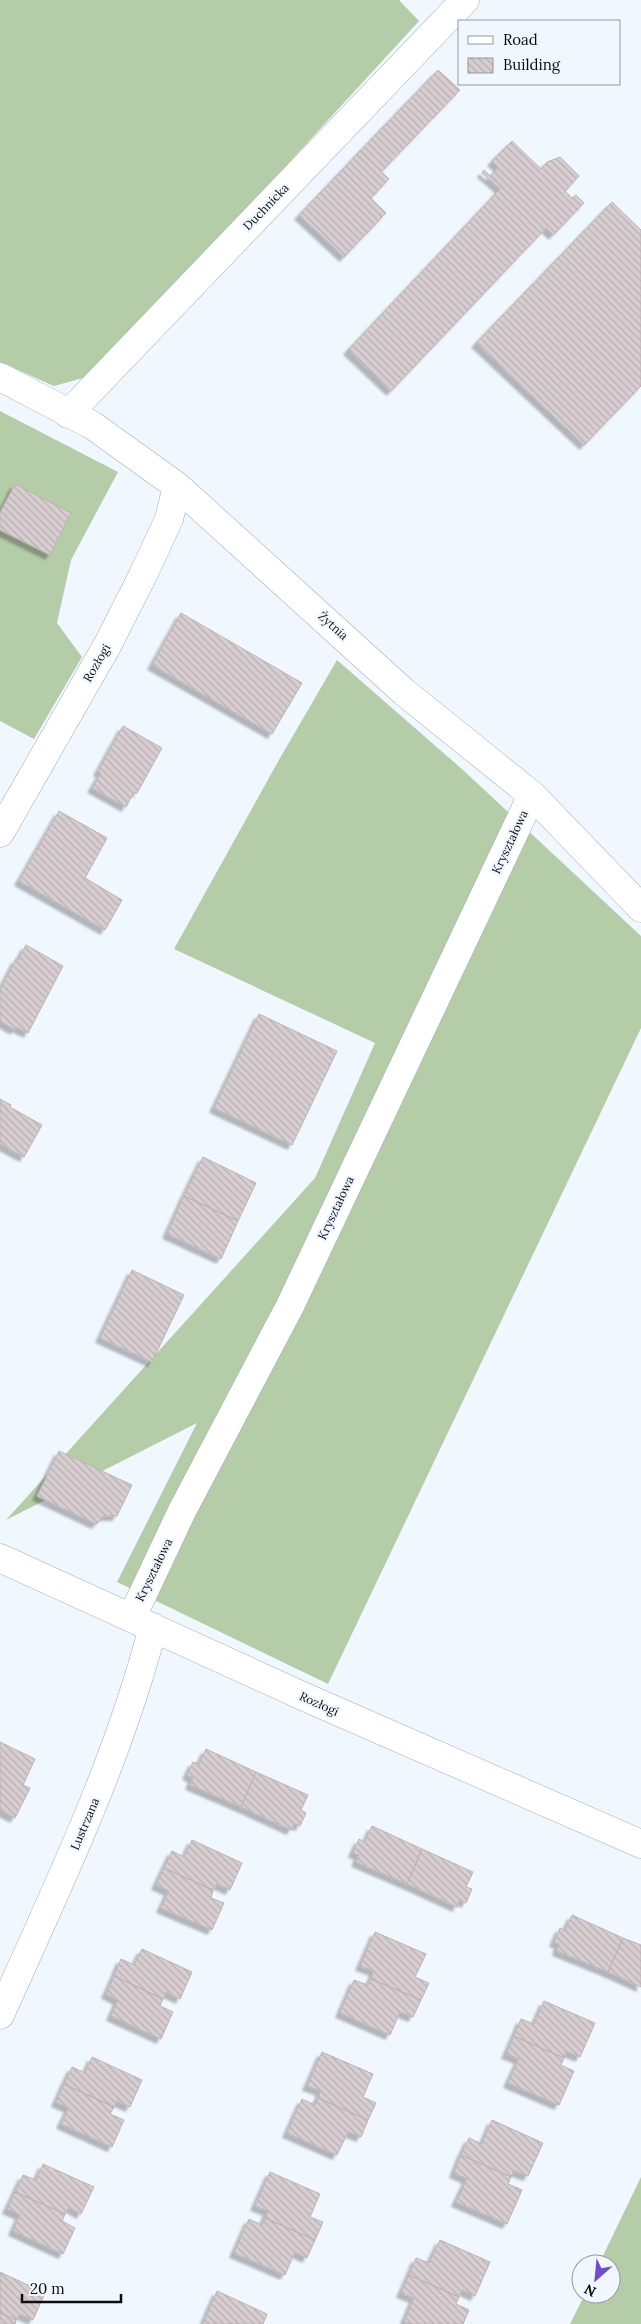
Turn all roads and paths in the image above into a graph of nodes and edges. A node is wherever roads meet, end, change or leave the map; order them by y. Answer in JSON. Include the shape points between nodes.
{"nodes":[{"id":1,"x":465,"y":0,"type":"edge"},
{"id":2,"x":0,"y":377,"type":"edge"},
{"id":3,"x":68,"y":414,"type":"junction"},
{"id":4,"x":177,"y":486,"type":"junction"},
{"id":5,"x":532,"y":795,"type":"junction"},
{"id":6,"x":0,"y":833,"type":"edge"},
{"id":7,"x":641,"y":908,"type":"edge"},
{"id":8,"x":0,"y":1558,"type":"edge"},
{"id":9,"x":142,"y":1622,"type":"junction"},
{"id":10,"x":641,"y":1844,"type":"edge"},
{"id":11,"x":0,"y":2015,"type":"edge"}],
"edges":[{"from":1,"to":3,"type":"street","name":"Duchnicka"},
{"from":2,"to":3,"type":"street","name":"Żytnia"},
{"from":3,"to":4,"type":"street","name":"Żytnia","via":[[92,425]]},
{"from":4,"to":5,"type":"street","name":"Żytnia","via":[[404,692]]},
{"from":4,"to":6,"type":"street","name":"Rozłogi","via":[[170,518],[108,644]]},
{"from":5,"to":7,"type":"street","name":"Żytnia"},
{"from":5,"to":9,"type":"street","name":"Kryształowa","via":[[290,1306],[182,1511]]},
{"from":8,"to":9,"type":"street","name":"Rozłogi"},
{"from":9,"to":10,"type":"street","name":"Rozłogi"},
{"from":9,"to":11,"type":"street","name":"Lustrzana","via":[[139,1682],[88,1819]]}]}
